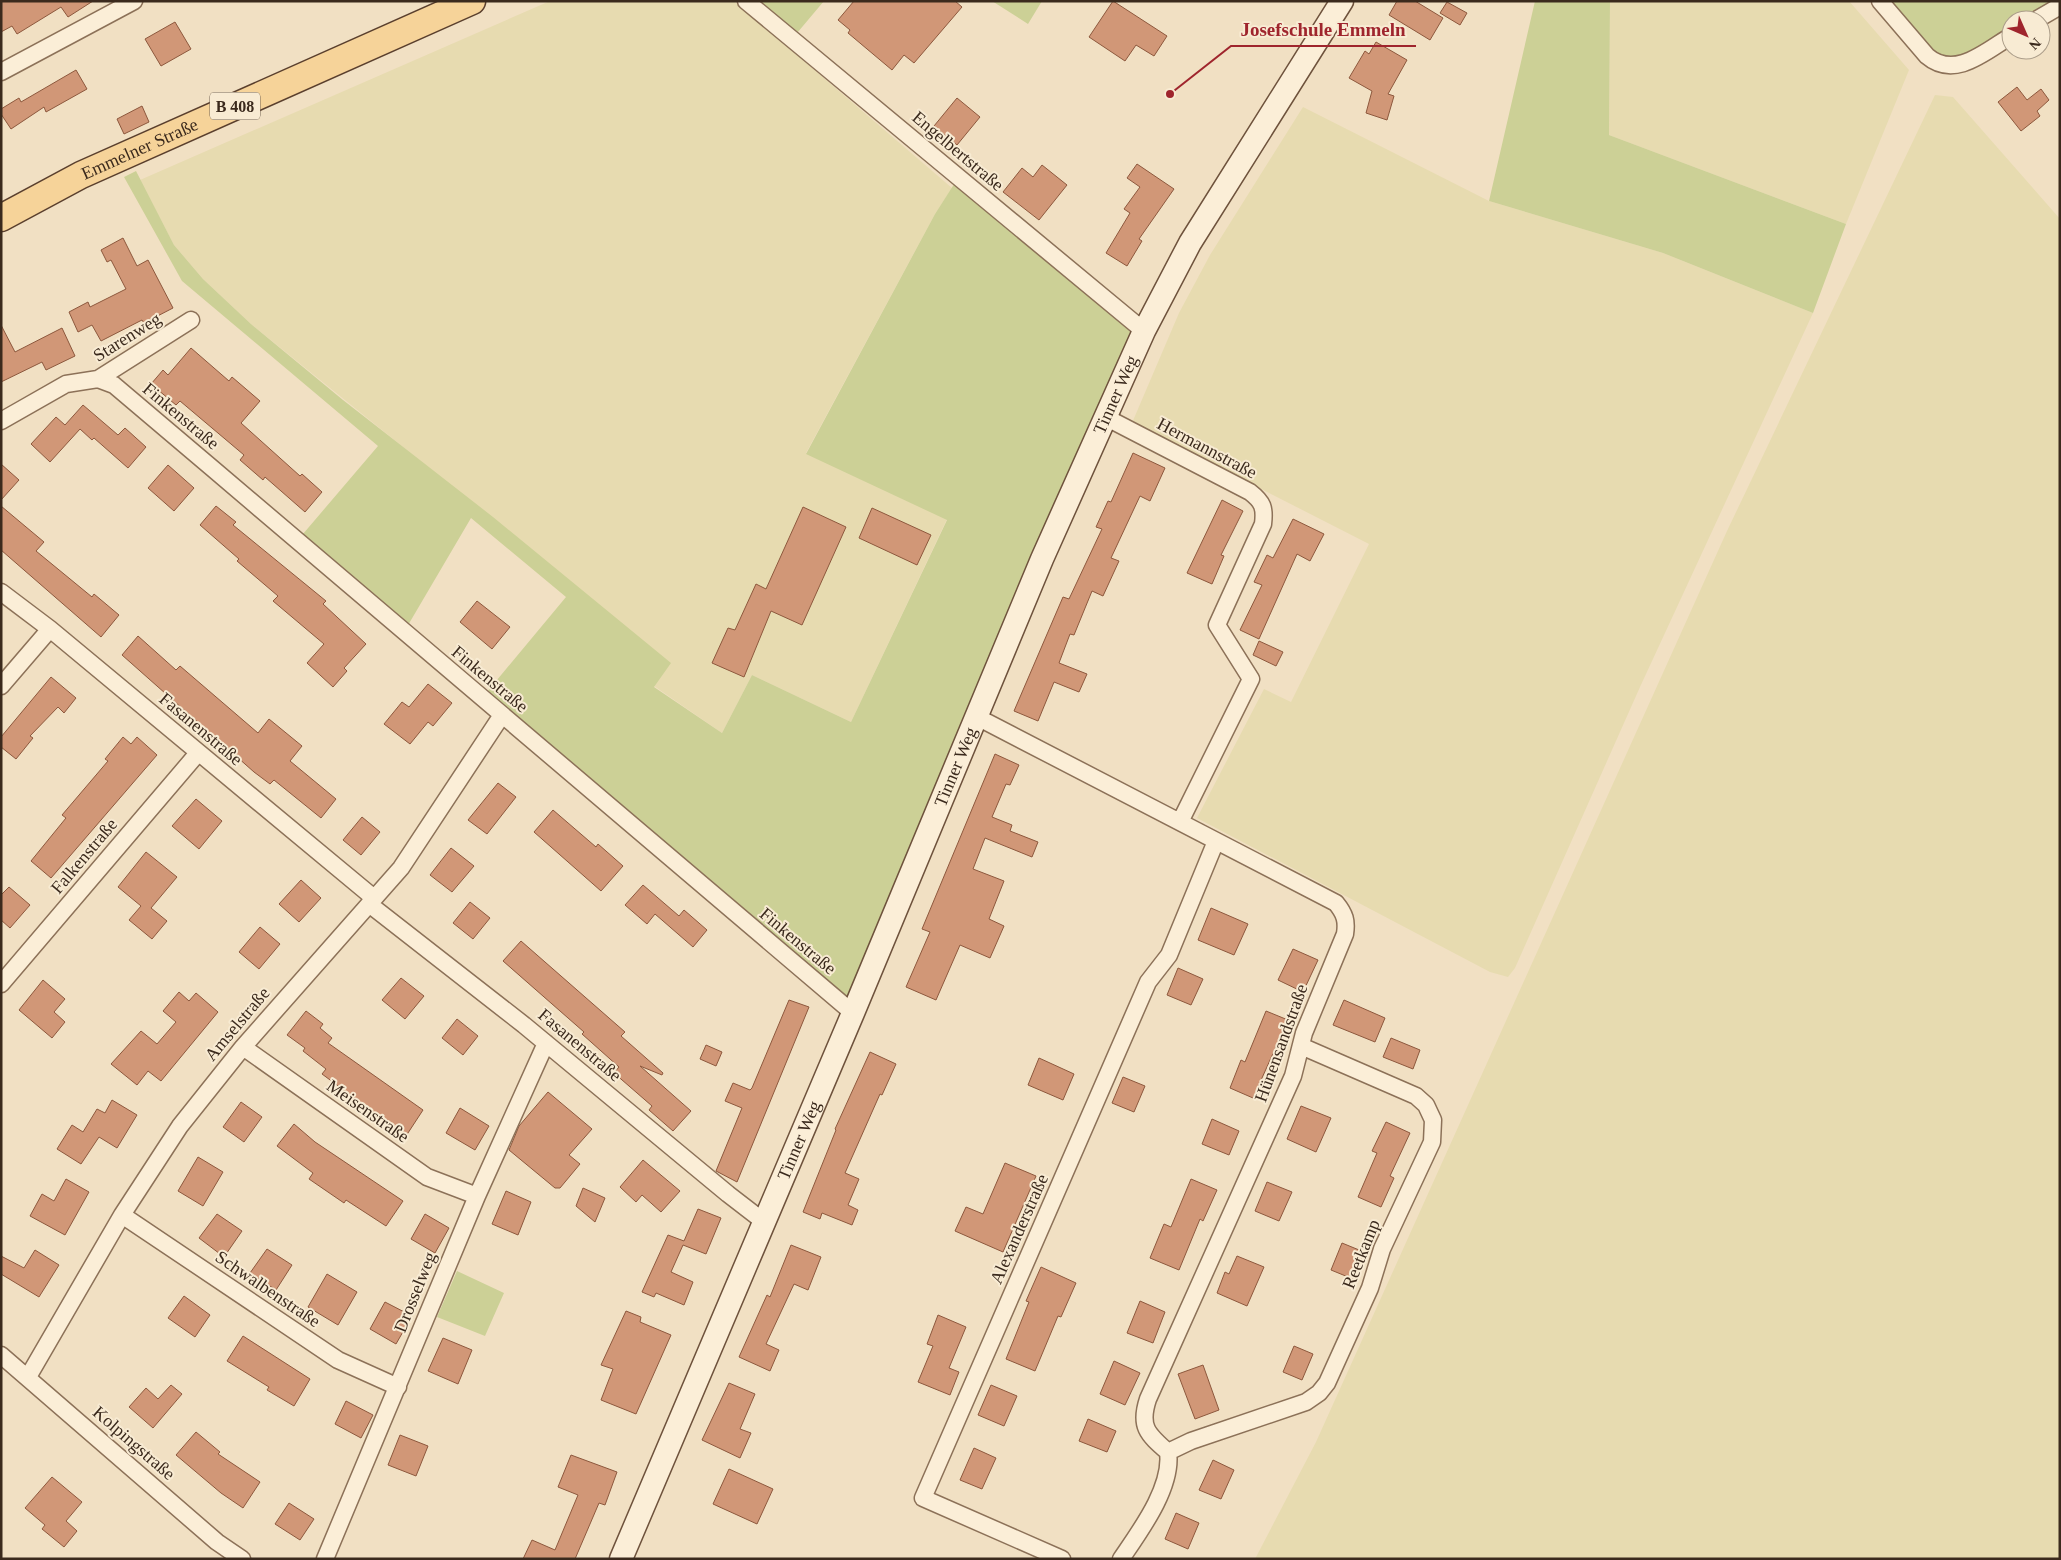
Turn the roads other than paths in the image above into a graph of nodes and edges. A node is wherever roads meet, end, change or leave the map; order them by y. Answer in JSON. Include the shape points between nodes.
{"nodes":[{"id":1,"x":134,"y":1,"type":"edge"},
{"id":2,"x":472,"y":1,"type":"edge"},
{"id":3,"x":746,"y":1,"type":"edge"},
{"id":4,"x":1342,"y":1,"type":"edge"},
{"id":5,"x":1880,"y":1,"type":"edge"},
{"id":6,"x":2001,"y":42,"type":"edge"},
{"id":7,"x":1,"y":72,"type":"edge"},
{"id":8,"x":1,"y":218,"type":"edge"},
{"id":9,"x":191,"y":320,"type":"dead end"},
{"id":10,"x":1144,"y":331,"type":"junction"},
{"id":11,"x":98,"y":379,"type":"junction"},
{"id":12,"x":1107,"y":418,"type":"junction"},
{"id":13,"x":1,"y":422,"type":"edge"},
{"id":14,"x":1,"y":592,"type":"edge"},
{"id":15,"x":50,"y":629,"type":"junction"},
{"id":16,"x":1,"y":686,"type":"edge"},
{"id":17,"x":502,"y":715,"type":"junction"},
{"id":18,"x":977,"y":717,"type":"junction"},
{"id":19,"x":198,"y":752,"type":"junction"},
{"id":20,"x":1180,"y":822,"type":"junction"},
{"id":21,"x":1216,"y":841,"type":"junction"},
{"id":22,"x":371,"y":901,"type":"junction"},
{"id":23,"x":1,"y":984,"type":"edge"},
{"id":24,"x":853,"y":1014,"type":"junction"},
{"id":25,"x":546,"y":1043,"type":"junction"},
{"id":26,"x":1301,"y":1046,"type":"junction"},
{"id":27,"x":242,"y":1047,"type":"junction"},
{"id":28,"x":477,"y":1196,"type":"junction"},
{"id":29,"x":122,"y":1215,"type":"junction"},
{"id":30,"x":763,"y":1221,"type":"junction"},
{"id":31,"x":1,"y":1355,"type":"edge"},
{"id":32,"x":28,"y":1377,"type":"junction"},
{"id":33,"x":398,"y":1387,"type":"junction"},
{"id":34,"x":1168,"y":1452,"type":"junction"},
{"id":35,"x":242,"y":1559,"type":"edge"},
{"id":36,"x":325,"y":1559,"type":"edge"},
{"id":37,"x":621,"y":1559,"type":"edge"},
{"id":38,"x":1062,"y":1559,"type":"edge"},
{"id":39,"x":1121,"y":1559,"type":"edge"}],
"edges":[{"from":1,"to":7,"type":"street"},
{"from":2,"to":8,"type":"main road","name":"Emmelner Straße","number":"B 408","via":[[81,174]]},
{"from":3,"to":10,"type":"street","name":"Engelbertstraße"},
{"from":4,"to":10,"type":"street","name":"Tinner Weg","via":[[1195,235]]},
{"from":5,"to":6,"type":"street","via":[[1934,62],[1951,66],[1966,64]]},
{"from":9,"to":11,"type":"street","name":"Starenweg"},
{"from":10,"to":12,"type":"street","name":"Tinner Weg"},
{"from":11,"to":13,"type":"street","name":"Starenweg","via":[[66,384]]},
{"from":11,"to":17,"type":"street","name":"Finkenstraße","via":[[114,385]]},
{"from":12,"to":18,"type":"street","name":"Tinner Weg","via":[[1042,559]]},
{"from":12,"to":20,"type":"street","name":"Hermannstraße","via":[[1250,492],[1261,501],[1265,511],[1263,524],[1217,625],[1251,679]]},
{"from":14,"to":15,"type":"street","name":"Fasanenstraße"},
{"from":15,"to":16,"type":"street"},
{"from":15,"to":19,"type":"street","name":"Fasanenstraße"},
{"from":17,"to":22,"type":"street","name":"Amselstraße","via":[[401,868]]},
{"from":17,"to":24,"type":"street","name":"Finkenstraße"},
{"from":18,"to":20,"type":"street","name":"Hünensandstraße"},
{"from":18,"to":24,"type":"street","name":"Tinner Weg"},
{"from":19,"to":22,"type":"street","name":"Fasanenstraße"},
{"from":19,"to":23,"type":"street","name":"Falkenstraße"},
{"from":20,"to":21,"type":"street","name":"Hünensandstraße"},
{"from":21,"to":26,"type":"street","name":"Hünensandstraße","via":[[1336,903],[1344,912],[1345,934]]},
{"from":21,"to":38,"type":"street","name":"Alexanderstraße","via":[[1169,955],[1148,982],[923,1498]]},
{"from":22,"to":25,"type":"street","name":"Fasanenstraße"},
{"from":22,"to":27,"type":"street","name":"Amselstraße"},
{"from":24,"to":30,"type":"street","name":"Tinner Weg"},
{"from":25,"to":28,"type":"street","name":"Drosselweg"},
{"from":25,"to":30,"type":"street","name":"Fasanenstraße"},
{"from":26,"to":34,"type":"street","name":"Hünensandstraße","via":[[1293,1076],[1143,1414],[1145,1426]]},
{"from":26,"to":34,"type":"street","name":"Reetkamp","via":[[1416,1096],[1433,1120],[1432,1142],[1382,1249],[1370,1288],[1319,1394],[1306,1402],[1191,1441]]},
{"from":27,"to":28,"type":"street","name":"Meisenstraße","via":[[427,1177]]},
{"from":27,"to":29,"type":"street","name":"Amselstraße","via":[[180,1126]]},
{"from":28,"to":33,"type":"street","name":"Drosselweg"},
{"from":29,"to":32,"type":"street","name":"Amselstraße"},
{"from":29,"to":33,"type":"street","name":"Schwalbenstraße","via":[[338,1360]]},
{"from":30,"to":37,"type":"street","name":"Tinner Weg"},
{"from":31,"to":32,"type":"street","name":"Kolpingstraße"},
{"from":32,"to":35,"type":"street","name":"Kolpingstraße","via":[[217,1542]]},
{"from":33,"to":36,"type":"street","name":"Drosselweg"},
{"from":34,"to":39,"type":"street","via":[[1166,1476],[1147,1520]]}]}
